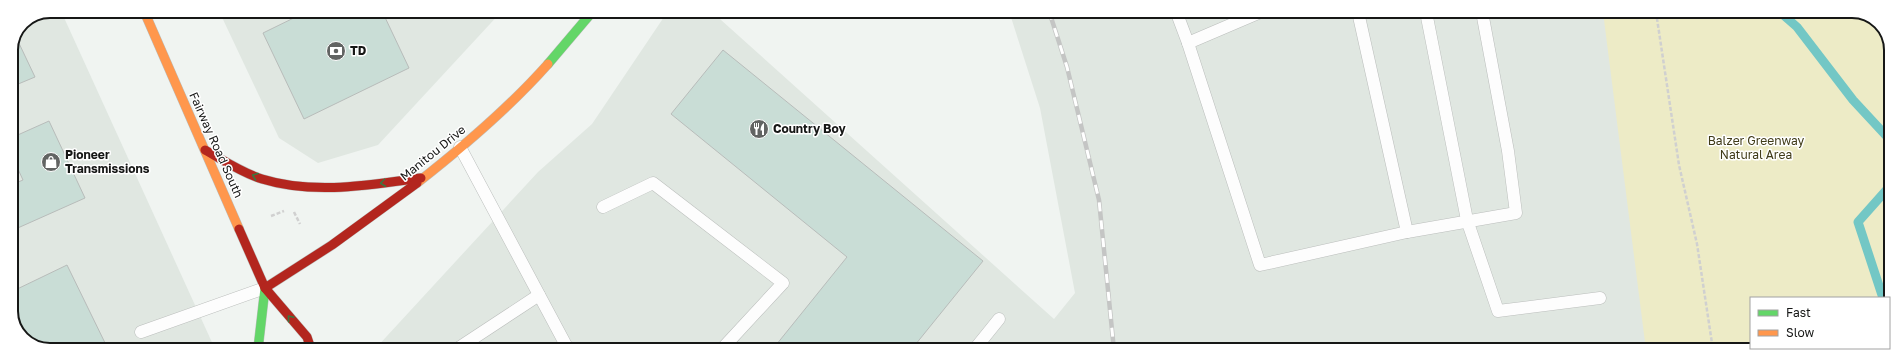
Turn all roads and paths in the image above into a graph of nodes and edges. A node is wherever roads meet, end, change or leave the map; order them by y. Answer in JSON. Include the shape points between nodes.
{"nodes":[{"id":1,"x":147,"y":18,"type":"edge"},
{"id":2,"x":587,"y":18,"type":"edge"},
{"id":3,"x":1179,"y":18,"type":"edge"},
{"id":4,"x":1248,"y":18,"type":"edge"},
{"id":5,"x":1359,"y":18,"type":"edge"},
{"id":6,"x":1427,"y":18,"type":"edge"},
{"id":7,"x":1483,"y":18,"type":"edge"},
{"id":8,"x":1657,"y":18,"type":"edge"},
{"id":9,"x":1188,"y":43,"type":"junction"},
{"id":10,"x":460,"y":147,"type":"junction"},
{"id":11,"x":205,"y":150,"type":"junction"},
{"id":12,"x":422,"y":178,"type":"junction"},
{"id":13,"x":603,"y":207,"type":"dead end"},
{"id":14,"x":292,"y":208,"type":"dead end"},
{"id":15,"x":1467,"y":220,"type":"junction"},
{"id":16,"x":300,"y":224,"type":"dead end"},
{"id":17,"x":1407,"y":232,"type":"junction"},
{"id":18,"x":265,"y":288,"type":"junction"},
{"id":19,"x":539,"y":295,"type":"junction"},
{"id":20,"x":1600,"y":298,"type":"dead end"},
{"id":21,"x":999,"y":319,"type":"dead end"},
{"id":22,"x":141,"y":332,"type":"dead end"},
{"id":23,"x":259,"y":343,"type":"edge"},
{"id":24,"x":309,"y":343,"type":"edge"},
{"id":25,"x":466,"y":343,"type":"edge"},
{"id":26,"x":564,"y":343,"type":"edge"},
{"id":27,"x":727,"y":343,"type":"edge"},
{"id":28,"x":980,"y":343,"type":"edge"},
{"id":29,"x":1712,"y":343,"type":"edge"}],
"edges":[{"from":1,"to":11,"type":"main road","name":"Fairway Road South"},
{"from":2,"to":10,"type":"main road","name":"Manitou Drive","via":[[517,96]]},
{"from":3,"to":9,"type":"lane"},
{"from":4,"to":9,"type":"lane"},
{"from":5,"to":17,"type":"lane"},
{"from":6,"to":15,"type":"lane"},
{"from":7,"to":15,"type":"lane","via":[[1508,151],[1516,213]]},
{"from":8,"to":29,"type":"path"},
{"from":9,"to":17,"type":"lane","via":[[1260,265]]},
{"from":10,"to":12,"type":"main road","name":"Manitou Drive"},
{"from":10,"to":19,"type":"lane"},
{"from":12,"to":11,"type":"main road","one_way":true,"via":[[313,188],[263,179]]},
{"from":11,"to":18,"type":"main road","name":"Fairway Road South"},
{"from":12,"to":18,"type":"main road","name":"Manitou Drive","via":[[321,254]]},
{"from":13,"to":27,"type":"lane","via":[[653,183],[783,283]]},
{"from":14,"to":16,"type":"path"},
{"from":15,"to":17,"type":"lane"},
{"from":15,"to":20,"type":"lane","via":[[1498,311]]},
{"from":18,"to":22,"type":"lane"},
{"from":18,"to":23,"type":"main road"},
{"from":24,"to":18,"type":"main road","one_way":true},
{"from":19,"to":25,"type":"lane"},
{"from":19,"to":26,"type":"lane"},
{"from":21,"to":28,"type":"lane"}]}
